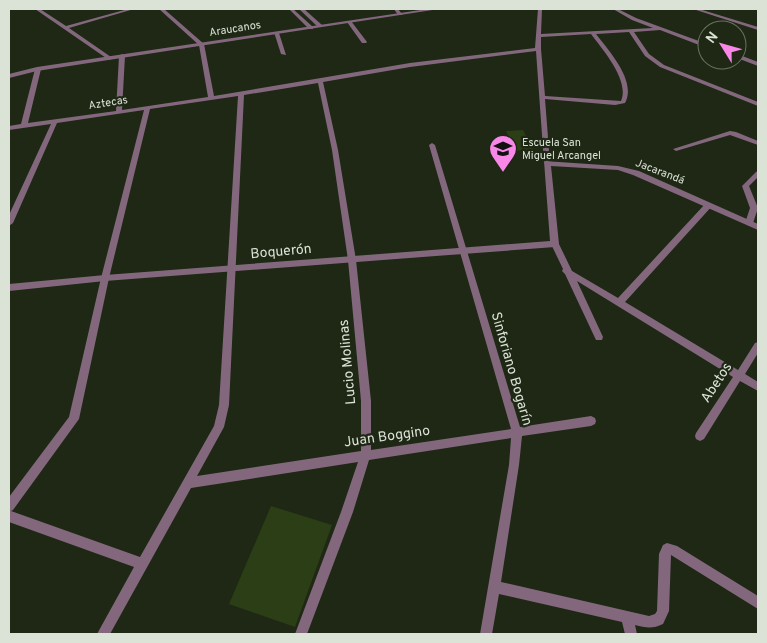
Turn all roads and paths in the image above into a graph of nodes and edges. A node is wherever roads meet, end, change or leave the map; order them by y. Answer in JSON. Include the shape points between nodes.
{"nodes":[{"id":1,"x":37,"y":9,"type":"edge"},
{"id":2,"x":132,"y":9,"type":"edge"},
{"id":3,"x":162,"y":9,"type":"edge"},
{"id":4,"x":291,"y":9,"type":"edge"},
{"id":5,"x":301,"y":9,"type":"edge"},
{"id":6,"x":436,"y":9,"type":"edge"},
{"id":7,"x":540,"y":9,"type":"edge"},
{"id":8,"x":615,"y":9,"type":"edge"},
{"id":9,"x":695,"y":9,"type":"edge"},
{"id":10,"x":705,"y":10,"type":"edge"},
{"id":11,"x":398,"y":12,"type":"edge"},
{"id":12,"x":349,"y":22,"type":"junction"},
{"id":13,"x":320,"y":26,"type":"junction"},
{"id":14,"x":65,"y":28,"type":"junction"},
{"id":15,"x":311,"y":28,"type":"junction"},
{"id":16,"x":660,"y":29,"type":"junction"},
{"id":17,"x":758,"y":29,"type":"edge"},
{"id":18,"x":631,"y":30,"type":"junction"},
{"id":19,"x":276,"y":33,"type":"junction"},
{"id":20,"x":593,"y":33,"type":"junction"},
{"id":21,"x":538,"y":36,"type":"junction"},
{"id":22,"x":364,"y":42,"type":"dead end"},
{"id":23,"x":697,"y":42,"type":"edge"},
{"id":24,"x":201,"y":44,"type":"junction"},
{"id":25,"x":538,"y":49,"type":"junction"},
{"id":26,"x":284,"y":54,"type":"dead end"},
{"id":27,"x":122,"y":56,"type":"junction"},
{"id":28,"x":109,"y":58,"type":"junction"},
{"id":29,"x":38,"y":69,"type":"junction"},
{"id":30,"x":9,"y":72,"type":"edge"},
{"id":31,"x":9,"y":76,"type":"edge"},
{"id":32,"x":320,"y":80,"type":"junction"},
{"id":33,"x":241,"y":94,"type":"junction"},
{"id":34,"x":541,"y":97,"type":"junction"},
{"id":35,"x":210,"y":98,"type":"junction"},
{"id":36,"x":758,"y":104,"type":"edge"},
{"id":37,"x":148,"y":107,"type":"junction"},
{"id":38,"x":119,"y":112,"type":"junction"},
{"id":39,"x":54,"y":121,"type":"junction"},
{"id":40,"x":24,"y":126,"type":"junction"},
{"id":41,"x":9,"y":128,"type":"edge"},
{"id":42,"x":758,"y":143,"type":"edge"},
{"id":43,"x":432,"y":146,"type":"dead end"},
{"id":44,"x":676,"y":149,"type":"dead end"},
{"id":45,"x":547,"y":163,"type":"junction"},
{"id":46,"x":758,"y":173,"type":"edge"},
{"id":47,"x":18,"y":202,"type":"junction"},
{"id":48,"x":9,"y":203,"type":"edge"},
{"id":49,"x":709,"y":204,"type":"junction"},
{"id":50,"x":9,"y":223,"type":"edge"},
{"id":51,"x":749,"y":223,"type":"junction"},
{"id":52,"x":758,"y":227,"type":"edge"},
{"id":53,"x":555,"y":244,"type":"junction"},
{"id":54,"x":462,"y":252,"type":"junction"},
{"id":55,"x":352,"y":260,"type":"junction"},
{"id":56,"x":232,"y":270,"type":"junction"},
{"id":57,"x":566,"y":271,"type":"junction"},
{"id":58,"x":105,"y":278,"type":"junction"},
{"id":59,"x":9,"y":288,"type":"edge"},
{"id":60,"x":619,"y":303,"type":"junction"},
{"id":61,"x":599,"y":337,"type":"dead end"},
{"id":62,"x":758,"y":346,"type":"edge"},
{"id":63,"x":738,"y":375,"type":"junction"},
{"id":64,"x":758,"y":387,"type":"edge"},
{"id":65,"x":591,"y":420,"type":"dead end"},
{"id":66,"x":516,"y":433,"type":"junction"},
{"id":67,"x":700,"y":436,"type":"dead end"},
{"id":68,"x":366,"y":454,"type":"junction"},
{"id":69,"x":187,"y":483,"type":"junction"},
{"id":70,"x":9,"y":506,"type":"edge"},
{"id":71,"x":9,"y":516,"type":"edge"},
{"id":72,"x":141,"y":563,"type":"junction"},
{"id":73,"x":494,"y":586,"type":"junction"},
{"id":74,"x":758,"y":603,"type":"edge"},
{"id":75,"x":627,"y":617,"type":"junction"},
{"id":76,"x":103,"y":634,"type":"edge"},
{"id":77,"x":301,"y":634,"type":"edge"},
{"id":78,"x":486,"y":634,"type":"edge"},
{"id":79,"x":631,"y":634,"type":"edge"}],
"edges":[{"from":1,"to":14,"type":"street"},
{"from":2,"to":14,"type":"street"},
{"from":3,"to":24,"type":"street"},
{"from":4,"to":15,"type":"street"},
{"from":5,"to":13,"type":"street"},
{"from":6,"to":11,"type":"street","name":"Araucanos"},
{"from":7,"to":21,"type":"street"},
{"from":8,"to":16,"type":"street"},
{"from":9,"to":10,"type":"street"},
{"from":10,"to":17,"type":"street"},
{"from":11,"to":12,"type":"street","name":"Araucanos"},
{"from":12,"to":13,"type":"street","name":"Araucanos"},
{"from":12,"to":22,"type":"street"},
{"from":13,"to":15,"type":"street","name":"Araucanos"},
{"from":14,"to":28,"type":"street"},
{"from":15,"to":19,"type":"street","name":"Araucanos"},
{"from":16,"to":18,"type":"street"},
{"from":16,"to":23,"type":"street"},
{"from":18,"to":20,"type":"street"},
{"from":18,"to":36,"type":"street","via":[[647,55],[662,66]]},
{"from":19,"to":24,"type":"street","name":"Araucanos"},
{"from":19,"to":26,"type":"street"},
{"from":20,"to":21,"type":"street"},
{"from":20,"to":34,"type":"street","via":[[628,89],[626,99],[615,103]]},
{"from":21,"to":25,"type":"street"},
{"from":24,"to":27,"type":"street","name":"Araucanos"},
{"from":24,"to":35,"type":"street"},
{"from":25,"to":32,"type":"street","name":"Aztecas"},
{"from":25,"to":34,"type":"street"},
{"from":27,"to":28,"type":"street","name":"Araucanos"},
{"from":27,"to":38,"type":"street"},
{"from":28,"to":29,"type":"street","name":"Araucanos"},
{"from":29,"to":30,"type":"street","name":"Araucanos"},
{"from":29,"to":31,"type":"street","name":"Araucanos"},
{"from":29,"to":40,"type":"street"},
{"from":32,"to":33,"type":"street","name":"Aztecas"},
{"from":32,"to":55,"type":"street","name":"Lucio Molinas","via":[[335,150]]},
{"from":33,"to":35,"type":"street","name":"Aztecas"},
{"from":33,"to":56,"type":"street"},
{"from":34,"to":45,"type":"street"},
{"from":35,"to":37,"type":"street","name":"Aztecas"},
{"from":37,"to":38,"type":"street","name":"Aztecas"},
{"from":37,"to":58,"type":"street"},
{"from":38,"to":39,"type":"street","name":"Aztecas"},
{"from":39,"to":40,"type":"street","name":"Aztecas"},
{"from":39,"to":47,"type":"street"},
{"from":40,"to":41,"type":"street","name":"Aztecas"},
{"from":42,"to":44,"type":"street","via":[[734,133]]},
{"from":43,"to":54,"type":"street","name":"Sinforiano Bogarín"},
{"from":45,"to":49,"type":"street","name":"Jacarandá","via":[[618,168]]},
{"from":45,"to":53,"type":"street"},
{"from":46,"to":51,"type":"street","via":[[745,186],[754,208]]},
{"from":47,"to":48,"type":"street"},
{"from":47,"to":50,"type":"street"},
{"from":49,"to":51,"type":"street","name":"Jacarandá"},
{"from":49,"to":60,"type":"street"},
{"from":51,"to":52,"type":"street","name":"Jacarandá"},
{"from":53,"to":54,"type":"street","name":"Boquerón"},
{"from":53,"to":57,"type":"street"},
{"from":54,"to":55,"type":"street","name":"Boquerón"},
{"from":54,"to":66,"type":"street","name":"Sinforiano Bogarín"},
{"from":55,"to":56,"type":"street","name":"Boquerón"},
{"from":55,"to":68,"type":"street","name":"Lucio Molinas","via":[[364,378]]},
{"from":56,"to":58,"type":"street","name":"Boquerón"},
{"from":56,"to":69,"type":"street","via":[[224,404],[218,427]]},
{"from":57,"to":60,"type":"street"},
{"from":57,"to":61,"type":"street"},
{"from":58,"to":59,"type":"street","name":"Boquerón"},
{"from":58,"to":70,"type":"street","via":[[74,419]]},
{"from":60,"to":63,"type":"street"},
{"from":62,"to":63,"type":"street","name":"Abetos"},
{"from":63,"to":64,"type":"street"},
{"from":63,"to":67,"type":"street","name":"Abetos"},
{"from":65,"to":66,"type":"street","name":"Juan Boggino"},
{"from":66,"to":68,"type":"street","name":"Juan Boggino"},
{"from":66,"to":73,"type":"street","name":"Sinforiano Bogarín","via":[[514,465]]},
{"from":68,"to":69,"type":"street","name":"Juan Boggino"},
{"from":68,"to":77,"type":"street","name":"Lucio Molinas"},
{"from":69,"to":72,"type":"street"},
{"from":71,"to":72,"type":"street"},
{"from":72,"to":76,"type":"street"},
{"from":73,"to":75,"type":"street"},
{"from":73,"to":78,"type":"street","name":"Sinforiano Bogarín"},
{"from":74,"to":75,"type":"street","via":[[667,549],[663,611],[659,620],[649,622]]},
{"from":75,"to":79,"type":"street"}]}
